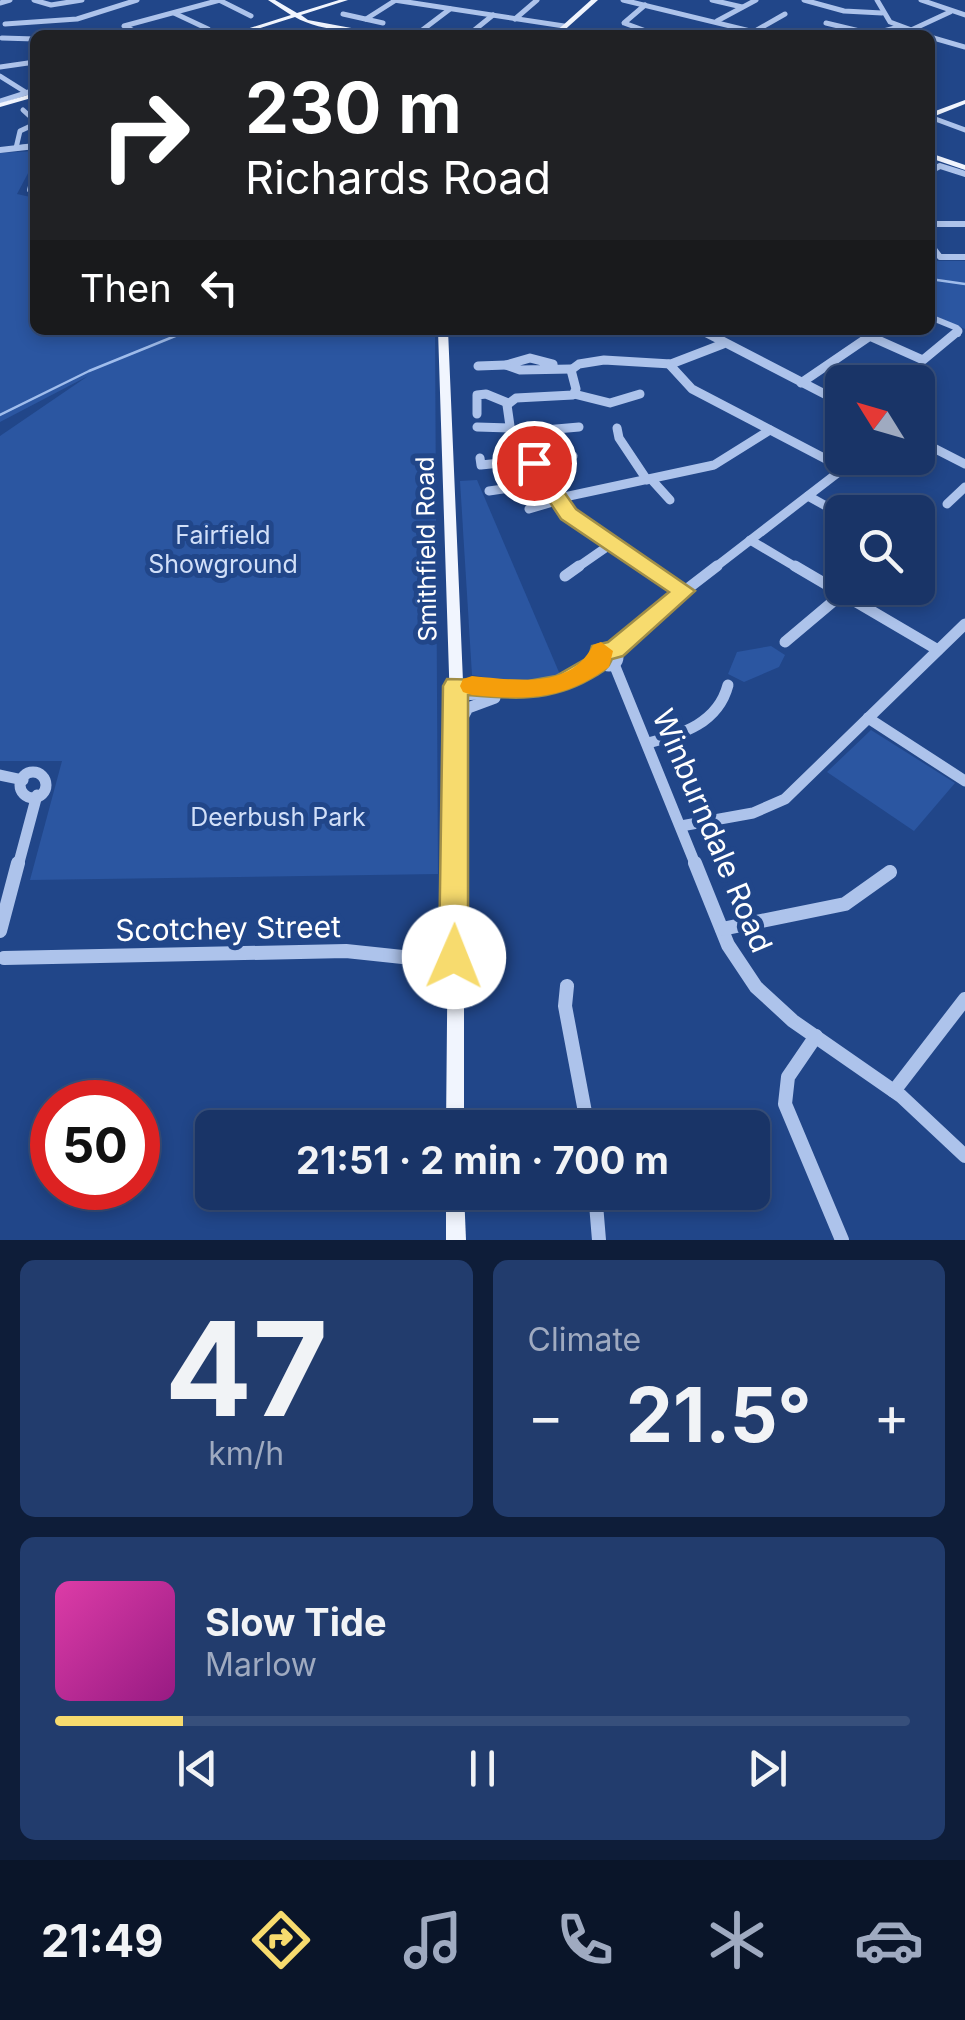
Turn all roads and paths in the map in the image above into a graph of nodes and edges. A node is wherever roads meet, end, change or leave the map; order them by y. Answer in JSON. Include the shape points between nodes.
{"nodes":[{"id":1,"x":34,"y":0,"type":"edge"},
{"id":2,"x":82,"y":0,"type":"edge"},
{"id":3,"x":139,"y":0,"type":"edge"},
{"id":4,"x":219,"y":0,"type":"edge"},
{"id":5,"x":271,"y":0,"type":"edge"},
{"id":6,"x":345,"y":0,"type":"edge"},
{"id":7,"x":395,"y":0,"type":"edge"},
{"id":8,"x":537,"y":0,"type":"edge"},
{"id":9,"x":595,"y":0,"type":"edge"},
{"id":10,"x":623,"y":0,"type":"edge"},
{"id":11,"x":712,"y":0,"type":"edge"},
{"id":12,"x":756,"y":0,"type":"edge"},
{"id":13,"x":804,"y":0,"type":"edge"},
{"id":14,"x":877,"y":0,"type":"edge"},
{"id":15,"x":921,"y":0,"type":"edge"},
{"id":16,"x":645,"y":5,"type":"junction"},
{"id":17,"x":742,"y":6,"type":"junction"},
{"id":18,"x":450,"y":9,"type":"junction"},
{"id":19,"x":951,"y":12,"type":"junction"},
{"id":20,"x":173,"y":13,"type":"junction"},
{"id":21,"x":882,"y":13,"type":"junction"},
{"id":22,"x":343,"y":14,"type":"dead end"},
{"id":23,"x":785,"y":14,"type":"dead end"},
{"id":24,"x":295,"y":15,"type":"junction"},
{"id":25,"x":691,"y":15,"type":"junction"},
{"id":26,"x":965,"y":15,"type":"edge"},
{"id":27,"x":251,"y":16,"type":"dead end"},
{"id":28,"x":492,"y":16,"type":"junction"},
{"id":29,"x":366,"y":19,"type":"junction"},
{"id":30,"x":515,"y":19,"type":"junction"},
{"id":31,"x":717,"y":21,"type":"junction"},
{"id":32,"x":680,"y":22,"type":"dead end"},
{"id":33,"x":2,"y":23,"type":"edge"},
{"id":34,"x":383,"y":23,"type":"dead end"},
{"id":35,"x":826,"y":23,"type":"dead end"},
{"id":36,"x":564,"y":26,"type":"junction"},
{"id":37,"x":899,"y":27,"type":"junction"},
{"id":38,"x":132,"y":30,"type":"edge"},
{"id":39,"x":208,"y":30,"type":"dead end"},
{"id":40,"x":247,"y":30,"type":"edge"},
{"id":41,"x":352,"y":30,"type":"edge"},
{"id":42,"x":372,"y":30,"type":"edge"},
{"id":43,"x":423,"y":30,"type":"edge"},
{"id":44,"x":474,"y":30,"type":"edge"},
{"id":45,"x":560,"y":30,"type":"edge"},
{"id":46,"x":643,"y":30,"type":"edge"},
{"id":47,"x":757,"y":30,"type":"joint"},
{"id":48,"x":851,"y":30,"type":"edge"},
{"id":49,"x":885,"y":30,"type":"edge"},
{"id":50,"x":909,"y":30,"type":"joint"},
{"id":51,"x":935,"y":38,"type":"edge"},
{"id":52,"x":30,"y":39,"type":"edge"},
{"id":53,"x":1,"y":40,"type":"edge"},
{"id":54,"x":946,"y":41,"type":"junction"},
{"id":55,"x":935,"y":45,"type":"edge"},
{"id":56,"x":965,"y":47,"type":"edge"},
{"id":57,"x":30,"y":63,"type":"edge"},
{"id":58,"x":0,"y":67,"type":"edge"},
{"id":59,"x":0,"y":76,"type":"edge"},
{"id":60,"x":30,"y":92,"type":"edge"},
{"id":61,"x":30,"y":94,"type":"edge"},
{"id":62,"x":965,"y":102,"type":"edge"},
{"id":63,"x":0,"y":103,"type":"edge"},
{"id":64,"x":23,"y":110,"type":"dead end"},
{"id":65,"x":935,"y":114,"type":"edge"},
{"id":66,"x":30,"y":117,"type":"edge"},
{"id":67,"x":935,"y":118,"type":"edge"},
{"id":68,"x":30,"y":125,"type":"edge"},
{"id":69,"x":965,"y":130,"type":"edge"},
{"id":70,"x":30,"y":147,"type":"edge"},
{"id":71,"x":16,"y":148,"type":"junction"},
{"id":72,"x":0,"y":150,"type":"edge"},
{"id":73,"x":935,"y":158,"type":"edge"},
{"id":74,"x":935,"y":168,"type":"edge"},
{"id":75,"x":965,"y":171,"type":"edge"},
{"id":76,"x":935,"y":224,"type":"edge"},
{"id":77,"x":965,"y":224,"type":"edge"},
{"id":78,"x":935,"y":250,"type":"edge"},
{"id":79,"x":965,"y":257,"type":"edge"},
{"id":80,"x":935,"y":319,"type":"edge"},
{"id":81,"x":443,"y":335,"type":"edge"},
{"id":82,"x":708,"y":335,"type":"edge"},
{"id":83,"x":870,"y":336,"type":"joint"},
{"id":84,"x":723,"y":344,"type":"junction"},
{"id":85,"x":668,"y":364,"type":"junction"},
{"id":86,"x":478,"y":366,"type":"dead end"},
{"id":87,"x":571,"y":369,"type":"junction"},
{"id":88,"x":802,"y":383,"type":"junction"},
{"id":89,"x":574,"y":394,"type":"junction"},
{"id":90,"x":640,"y":394,"type":"dead end"},
{"id":91,"x":825,"y":394,"type":"edge"},
{"id":92,"x":508,"y":403,"type":"junction"},
{"id":93,"x":477,"y":414,"type":"dead end"},
{"id":94,"x":477,"y":426,"type":"dead end"},
{"id":95,"x":579,"y":427,"type":"dead end"},
{"id":96,"x":617,"y":428,"type":"dead end"},
{"id":97,"x":770,"y":430,"type":"junction"},
{"id":98,"x":510,"y":431,"type":"junction"},
{"id":99,"x":935,"y":448,"type":"edge"},
{"id":100,"x":573,"y":456,"type":"dead end"},
{"id":101,"x":825,"y":459,"type":"edge"},
{"id":102,"x":530,"y":460,"type":"junction"},
{"id":103,"x":963,"y":461,"type":"edge"},
{"id":104,"x":480,"y":465,"type":"dead end"},
{"id":105,"x":834,"y":475,"type":"edge"},
{"id":106,"x":542,"y":478,"type":"junction"},
{"id":107,"x":649,"y":480,"type":"junction"},
{"id":108,"x":965,"y":488,"type":"edge"},
{"id":109,"x":489,"y":491,"type":"dead end"},
{"id":110,"x":808,"y":496,"type":"junction"},
{"id":111,"x":556,"y":500,"type":"junction"},
{"id":112,"x":670,"y":500,"type":"dead end"},
{"id":113,"x":947,"y":504,"type":"dead end"},
{"id":114,"x":825,"y":506,"type":"edge"},
{"id":115,"x":529,"y":508,"type":"dead end"},
{"id":116,"x":750,"y":540,"type":"junction"},
{"id":117,"x":611,"y":544,"type":"junction"},
{"id":118,"x":565,"y":576,"type":"dead end"},
{"id":119,"x":825,"y":584,"type":"edge"},
{"id":120,"x":684,"y":591,"type":"junction"},
{"id":121,"x":829,"y":605,"type":"edge"},
{"id":122,"x":861,"y":605,"type":"edge"},
{"id":123,"x":965,"y":624,"type":"edge"},
{"id":124,"x":785,"y":642,"type":"dead end"},
{"id":125,"x":938,"y":650,"type":"junction"},
{"id":126,"x":610,"y":659,"type":"junction"},
{"id":127,"x":728,"y":685,"type":"dead end"},
{"id":128,"x":456,"y":690,"type":"junction"},
{"id":129,"x":528,"y":690,"type":"junction"},
{"id":130,"x":510,"y":694,"type":"junction"},
{"id":131,"x":868,"y":718,"type":"junction"},
{"id":132,"x":458,"y":728,"type":"junction"},
{"id":133,"x":648,"y":743,"type":"junction"},
{"id":134,"x":0,"y":775,"type":"edge"},
{"id":135,"x":23,"y":780,"type":"junction"},
{"id":136,"x":965,"y":781,"type":"edge"},
{"id":137,"x":36,"y":795,"type":"junction"},
{"id":138,"x":680,"y":826,"type":"junction"},
{"id":139,"x":890,"y":872,"type":"dead end"},
{"id":140,"x":722,"y":929,"type":"junction"},
{"id":141,"x":0,"y":931,"type":"edge"},
{"id":142,"x":1,"y":957,"type":"edge"},
{"id":143,"x":454,"y":957,"type":"junction"},
{"id":144,"x":567,"y":986,"type":"dead end"},
{"id":145,"x":965,"y":999,"type":"edge"},
{"id":146,"x":816,"y":1036,"type":"junction"},
{"id":147,"x":894,"y":1090,"type":"junction"},
{"id":148,"x":455,"y":1110,"type":"edge"},
{"id":149,"x":585,"y":1110,"type":"edge"},
{"id":150,"x":965,"y":1156,"type":"edge"},
{"id":151,"x":456,"y":1210,"type":"edge"},
{"id":152,"x":596,"y":1210,"type":"edge"},
{"id":153,"x":456,"y":1240,"type":"edge"},
{"id":154,"x":599,"y":1240,"type":"edge"},
{"id":155,"x":842,"y":1240,"type":"edge"}],
"edges":[{"from":1,"to":2,"type":"street"},
{"from":3,"to":33,"type":"street","via":[[77,18]]},
{"from":4,"to":20,"type":"street"},
{"from":4,"to":27,"type":"street"},
{"from":5,"to":24,"type":"main road"},
{"from":6,"to":24,"type":"main road"},
{"from":7,"to":18,"type":"street"},
{"from":7,"to":29,"type":"street"},
{"from":8,"to":30,"type":"street"},
{"from":9,"to":36,"type":"main road"},
{"from":10,"to":16,"type":"street"},
{"from":11,"to":17,"type":"street"},
{"from":12,"to":17,"type":"street"},
{"from":13,"to":21,"type":"street"},
{"from":14,"to":21,"type":"street"},
{"from":15,"to":19,"type":"street"},
{"from":16,"to":25,"type":"street"},
{"from":16,"to":46,"type":"street","via":[[624,23]]},
{"from":17,"to":31,"type":"street"},
{"from":18,"to":28,"type":"street"},
{"from":18,"to":43,"type":"street"},
{"from":19,"to":26,"type":"street"},
{"from":19,"to":50,"type":"street"},
{"from":20,"to":38,"type":"street","via":[[124,26]]},
{"from":20,"to":39,"type":"street"},
{"from":21,"to":37,"type":"street"},
{"from":22,"to":29,"type":"street"},
{"from":23,"to":47,"type":"street"},
{"from":24,"to":40,"type":"main road"},
{"from":24,"to":41,"type":"main road"},
{"from":24,"to":42,"type":"main road"},
{"from":25,"to":31,"type":"street"},
{"from":25,"to":32,"type":"street"},
{"from":28,"to":30,"type":"street"},
{"from":28,"to":44,"type":"street"},
{"from":29,"to":34,"type":"street"},
{"from":30,"to":36,"type":"street"},
{"from":31,"to":47,"type":"street"},
{"from":33,"to":53,"type":"street"},
{"from":35,"to":48,"type":"street"},
{"from":36,"to":45,"type":"main road"},
{"from":37,"to":49,"type":"street"},
{"from":37,"to":50,"type":"street"},
{"from":51,"to":54,"type":"street"},
{"from":52,"to":53,"type":"street"},
{"from":54,"to":55,"type":"street"},
{"from":54,"to":56,"type":"street"},
{"from":57,"to":58,"type":"street"},
{"from":59,"to":60,"type":"street"},
{"from":61,"to":63,"type":"main road"},
{"from":62,"to":65,"type":"main road"},
{"from":64,"to":66,"type":"street"},
{"from":67,"to":69,"type":"street"},
{"from":68,"to":71,"type":"street","via":[[20,131]]},
{"from":70,"to":71,"type":"street"},
{"from":71,"to":72,"type":"street"},
{"from":73,"to":75,"type":"main road"},
{"from":74,"to":75,"type":"street"},
{"from":76,"to":77,"type":"street"},
{"from":78,"to":79,"type":"street"},
{"from":80,"to":83,"type":"street","via":[[959,331],[923,360]]},
{"from":81,"to":128,"type":"main road","name":"Smithfield Road"},
{"from":82,"to":84,"type":"street"},
{"from":83,"to":88,"type":"street"},
{"from":84,"to":85,"type":"street"},
{"from":84,"to":88,"type":"street"},
{"from":85,"to":87,"type":"street","via":[[602,361]]},
{"from":85,"to":97,"type":"street","via":[[688,386]]},
{"from":86,"to":87,"type":"street"},
{"from":87,"to":89,"type":"street"},
{"from":88,"to":91,"type":"street"},
{"from":89,"to":90,"type":"street","via":[[610,403]]},
{"from":89,"to":92,"type":"street"},
{"from":92,"to":93,"type":"street","via":[[477,396]]},
{"from":92,"to":98,"type":"street"},
{"from":94,"to":98,"type":"street"},
{"from":95,"to":98,"type":"street"},
{"from":96,"to":107,"type":"street"},
{"from":97,"to":101,"type":"street"},
{"from":97,"to":107,"type":"street","via":[[720,463]]},
{"from":98,"to":102,"type":"street"},
{"from":99,"to":103,"type":"street"},
{"from":100,"to":106,"type":"street"},
{"from":102,"to":104,"type":"street"},
{"from":102,"to":106,"type":"street"},
{"from":105,"to":110,"type":"street"},
{"from":106,"to":109,"type":"street"},
{"from":106,"to":111,"type":"street"},
{"from":107,"to":111,"type":"street"},
{"from":107,"to":112,"type":"street"},
{"from":108,"to":113,"type":"street"},
{"from":110,"to":114,"type":"street"},
{"from":110,"to":116,"type":"street"},
{"from":111,"to":115,"type":"street"},
{"from":111,"to":117,"type":"street"},
{"from":116,"to":119,"type":"street"},
{"from":116,"to":120,"type":"street"},
{"from":117,"to":118,"type":"street"},
{"from":117,"to":120,"type":"street"},
{"from":120,"to":126,"type":"street","via":[[630,633]]},
{"from":121,"to":124,"type":"street"},
{"from":122,"to":125,"type":"street"},
{"from":123,"to":125,"type":"street"},
{"from":125,"to":131,"type":"street"},
{"from":126,"to":129,"type":"street","via":[[562,684]]},
{"from":126,"to":133,"type":"street","name":"Winburndale Road"},
{"from":127,"to":133,"type":"street","via":[[720,706],[696,727]]},
{"from":128,"to":129,"type":"street"},
{"from":128,"to":130,"type":"street"},
{"from":128,"to":132,"type":"main road","name":"Smithfield Road"},
{"from":129,"to":130,"type":"street"},
{"from":130,"to":132,"type":"street","via":[[468,708]]},
{"from":131,"to":136,"type":"street"},
{"from":131,"to":138,"type":"street","via":[[776,804]]},
{"from":132,"to":143,"type":"main road","name":"Smithfield Road"},
{"from":133,"to":138,"type":"street","name":"Winburndale Road"},
{"from":134,"to":135,"type":"street"},
{"from":135,"to":137,"type":"street","via":[[22,794]]},
{"from":135,"to":137,"type":"street","via":[[46,777],[46,788]]},
{"from":137,"to":141,"type":"street"},
{"from":138,"to":140,"type":"street","name":"Winburndale Road"},
{"from":139,"to":140,"type":"street","via":[[851,902]]},
{"from":140,"to":146,"type":"street","name":"Winburndale Road","via":[[754,987]]},
{"from":142,"to":143,"type":"street","name":"Scotchey Street","via":[[346,951]]},
{"from":143,"to":148,"type":"main road","name":"Smithfield Road"},
{"from":144,"to":149,"type":"street"},
{"from":145,"to":147,"type":"street"},
{"from":146,"to":147,"type":"street","name":"Winburndale Road"},
{"from":146,"to":155,"type":"street","via":[[788,1077],[785,1104]]},
{"from":147,"to":150,"type":"street","name":"Winburndale Road"},
{"from":151,"to":153,"type":"main road"},
{"from":152,"to":154,"type":"street"}]}
